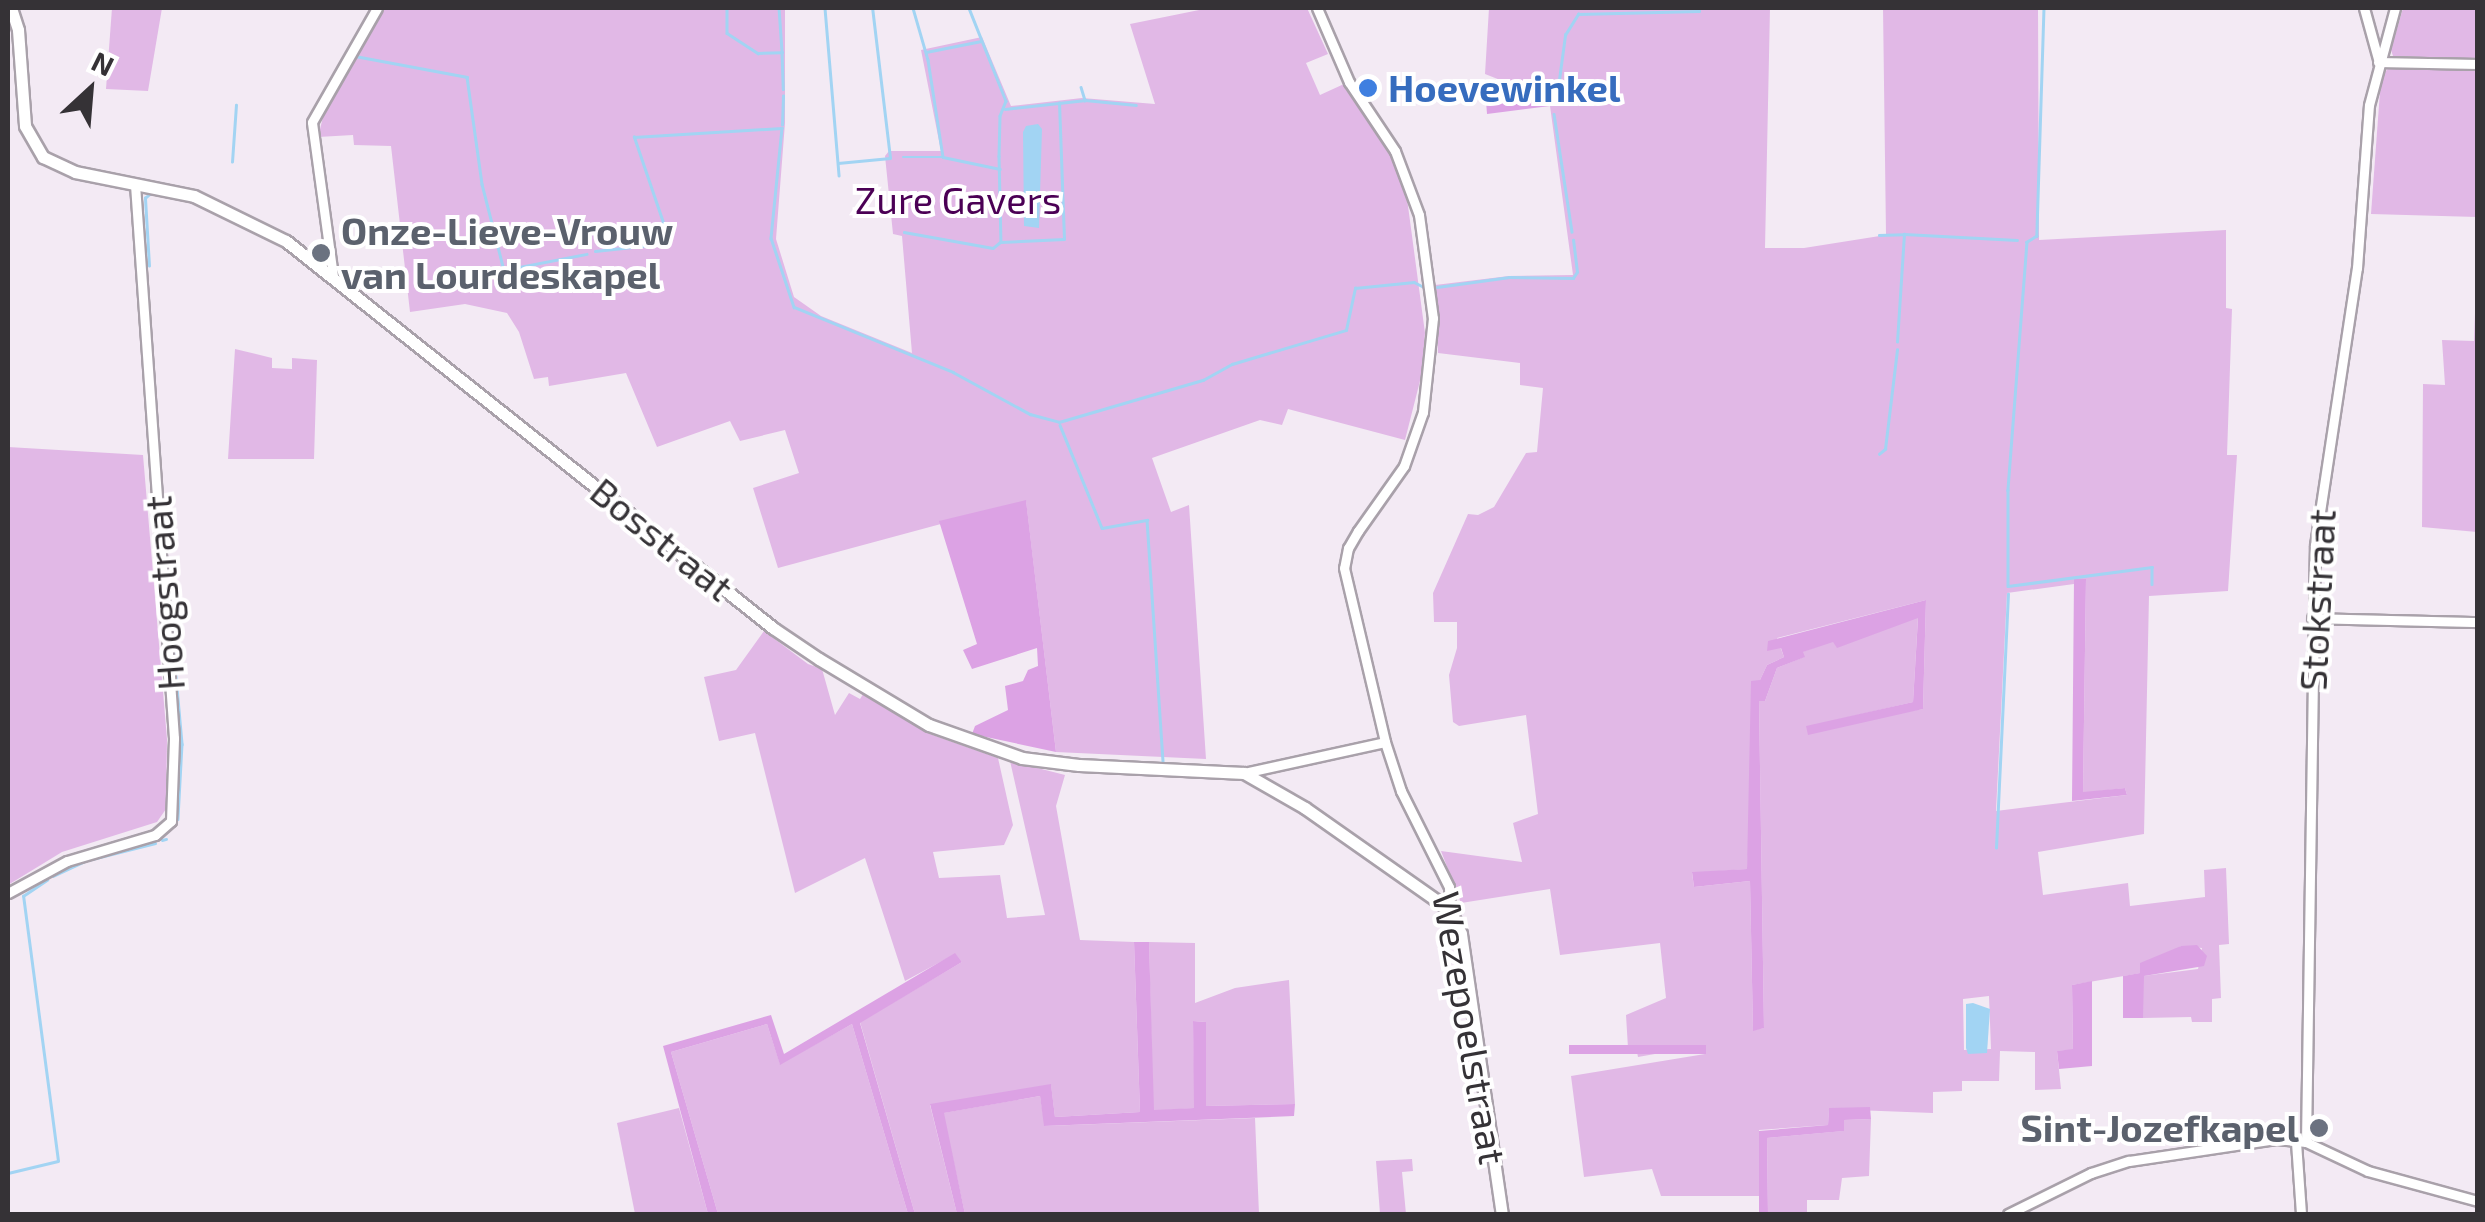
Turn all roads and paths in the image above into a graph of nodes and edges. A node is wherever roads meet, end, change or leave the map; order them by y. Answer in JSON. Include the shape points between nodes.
{"nodes":[{"id":1,"x":11,"y":8,"type":"edge"},
{"id":2,"x":377,"y":8,"type":"edge"},
{"id":3,"x":1317,"y":8,"type":"edge"},
{"id":4,"x":2364,"y":8,"type":"edge"},
{"id":5,"x":2396,"y":8,"type":"edge"},
{"id":6,"x":2378,"y":62,"type":"junction"},
{"id":7,"x":2478,"y":64,"type":"edge"},
{"id":8,"x":134,"y":184,"type":"junction"},
{"id":9,"x":325,"y":230,"type":"junction"},
{"id":10,"x":310,"y":258,"type":"junction"},
{"id":11,"x":333,"y":276,"type":"junction"},
{"id":12,"x":2312,"y":618,"type":"junction"},
{"id":13,"x":2478,"y":622,"type":"edge"},
{"id":14,"x":1385,"y":742,"type":"junction"},
{"id":15,"x":1244,"y":773,"type":"junction"},
{"id":16,"x":8,"y":893,"type":"edge"},
{"id":17,"x":1450,"y":910,"type":"junction"},
{"id":18,"x":2301,"y":1142,"type":"junction"},
{"id":19,"x":2478,"y":1201,"type":"edge"},
{"id":20,"x":2020,"y":1212,"type":"edge"},
{"id":21,"x":1502,"y":1214,"type":"edge"},
{"id":22,"x":2008,"y":1214,"type":"edge"},
{"id":23,"x":2301,"y":1214,"type":"edge"}],
"edges":[{"from":1,"to":8,"type":"street","name":"Bosstraat","via":[[31,142],[63,168]]},
{"from":2,"to":9,"type":"street","via":[[312,122]]},
{"from":3,"to":14,"type":"street","name":"Wezepoelstraat","via":[[1350,82],[1412,185],[1433,318],[1414,446],[1348,548],[1344,568]]},
{"from":4,"to":6,"type":"street"},
{"from":5,"to":6,"type":"street","name":"Stokstraat"},
{"from":6,"to":7,"type":"street"},
{"from":6,"to":12,"type":"street","name":"Stokstraat"},
{"from":8,"to":10,"type":"street","name":"Bosstraat","via":[[165,187],[238,214]]},
{"from":8,"to":16,"type":"street","name":"Hoogstraat","via":[[174,738],[171,821],[155,834],[67,861]]},
{"from":9,"to":10,"type":"street"},
{"from":9,"to":11,"type":"street"},
{"from":10,"to":11,"type":"street","name":"Bosstraat"},
{"from":11,"to":15,"type":"street","name":"Bosstraat","via":[[773,628],[929,725],[1022,758]]},
{"from":12,"to":13,"type":"street"},
{"from":12,"to":18,"type":"street","name":"Stokstraat"},
{"from":14,"to":15,"type":"street"},
{"from":14,"to":17,"type":"street","name":"Wezepoelstraat","via":[[1401,792],[1449,887]]},
{"from":15,"to":17,"type":"street","name":"Bosstraat"},
{"from":17,"to":21,"type":"street","name":"Wezepoelstraat","via":[[1461,934]]},
{"from":18,"to":19,"type":"street","via":[[2368,1171]]},
{"from":18,"to":20,"type":"street","via":[[2257,1140],[2129,1161],[2090,1173]]},
{"from":18,"to":23,"type":"street","name":"Stokstraat"},
{"from":20,"to":22,"type":"street"}]}
